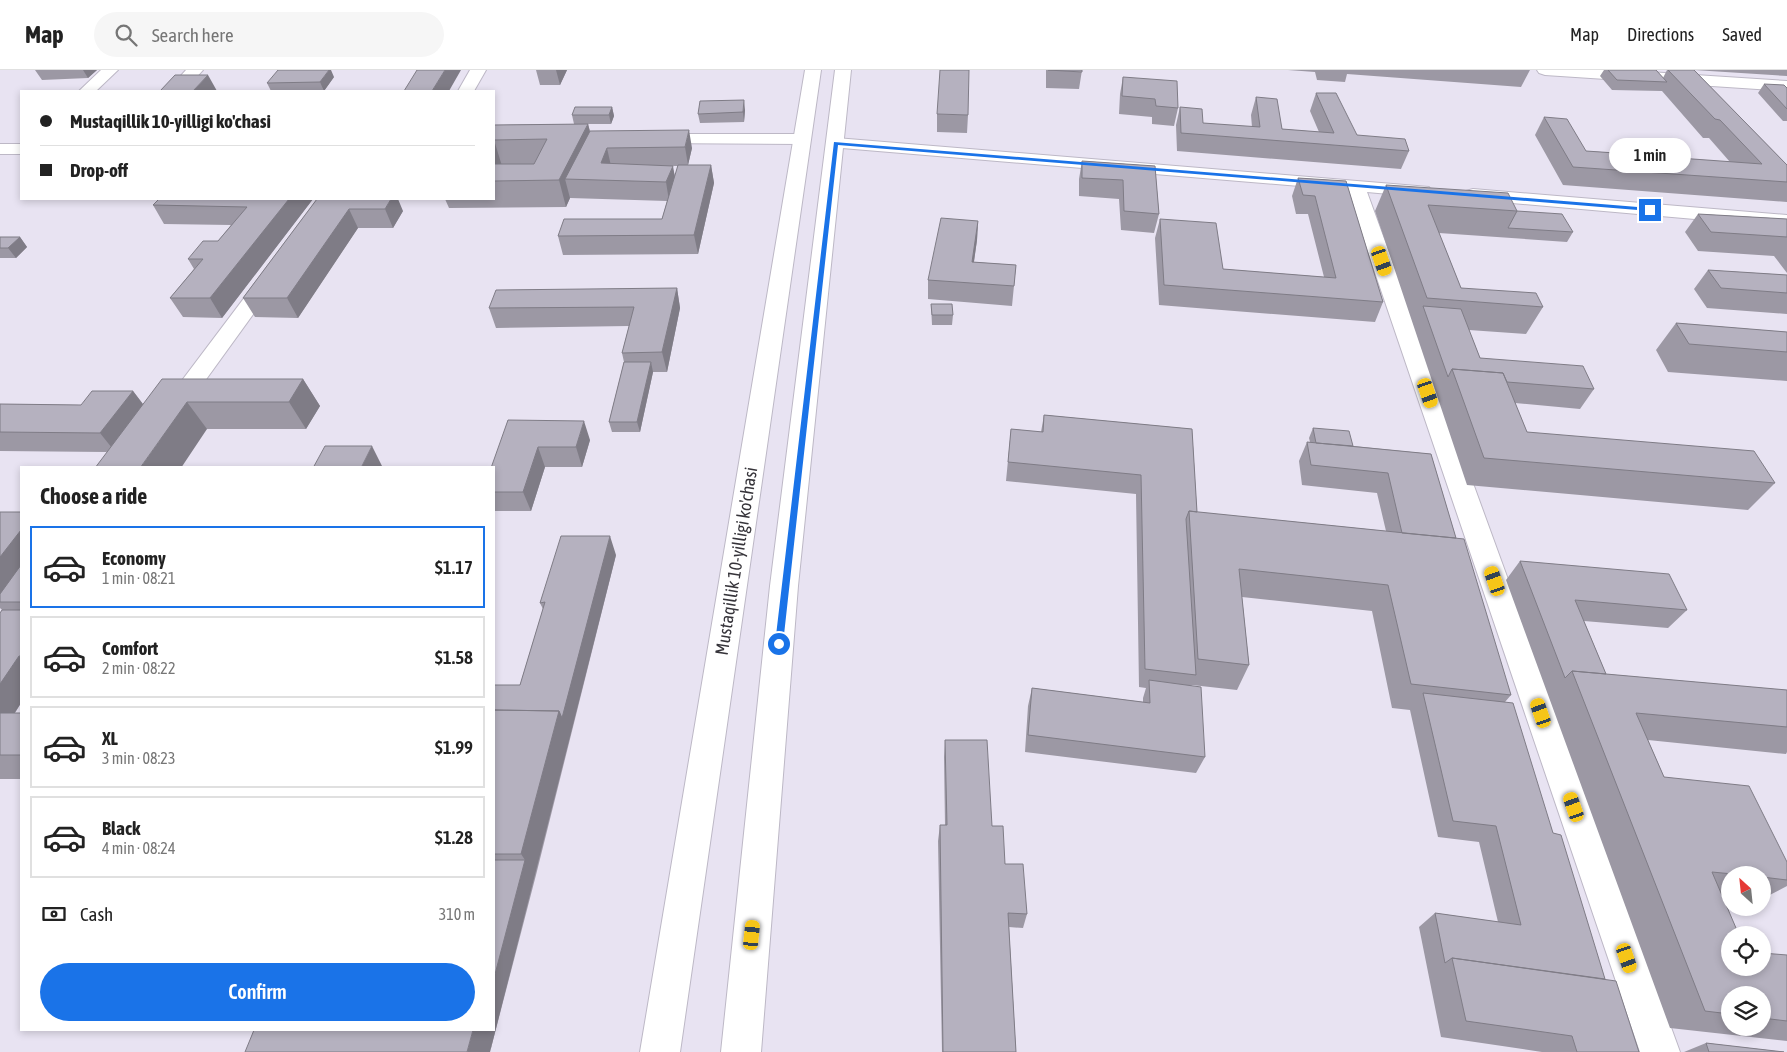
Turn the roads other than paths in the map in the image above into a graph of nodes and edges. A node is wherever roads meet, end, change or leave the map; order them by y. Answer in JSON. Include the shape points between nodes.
{"nodes":[{"id":1,"x":110,"y":70,"type":"edge"},
{"id":2,"x":195,"y":70,"type":"edge"},
{"id":3,"x":478,"y":70,"type":"edge"},
{"id":4,"x":813,"y":70,"type":"edge"},
{"id":5,"x":843,"y":70,"type":"edge"},
{"id":6,"x":1545,"y":70,"type":"edge"},
{"id":7,"x":1787,"y":86,"type":"edge"},
{"id":8,"x":88,"y":90,"type":"edge"},
{"id":9,"x":176,"y":90,"type":"edge"},
{"id":10,"x":467,"y":90,"type":"edge"},
{"id":11,"x":801,"y":138,"type":"junction"},
{"id":12,"x":633,"y":139,"type":"edge"},
{"id":13,"x":836,"y":143,"type":"junction"},
{"id":14,"x":1355,"y":186,"type":"junction"},
{"id":15,"x":1787,"y":221,"type":"edge"},
{"id":16,"x":281,"y":262,"type":"edge"},
{"id":17,"x":129,"y":466,"type":"edge"},
{"id":18,"x":660,"y":1052,"type":"edge"},
{"id":19,"x":741,"y":1052,"type":"edge"},
{"id":20,"x":1660,"y":1052,"type":"edge"}],
"edges":[{"from":1,"to":8,"type":"street"},
{"from":2,"to":9,"type":"street"},
{"from":3,"to":10,"type":"street"},
{"from":4,"to":11,"type":"street","name":"Mustaqillik 10-yilligi ko'chasi"},
{"from":5,"to":13,"type":"street"},
{"from":6,"to":7,"type":"street"},
{"from":11,"to":12,"type":"street"},
{"from":11,"to":18,"type":"street","name":"Mustaqillik 10-yilligi ko'chasi"},
{"from":13,"to":14,"type":"street"},
{"from":13,"to":19,"type":"street","via":[[784,586]]},
{"from":14,"to":15,"type":"street"},
{"from":14,"to":20,"type":"street"},
{"from":16,"to":17,"type":"street"}]}
